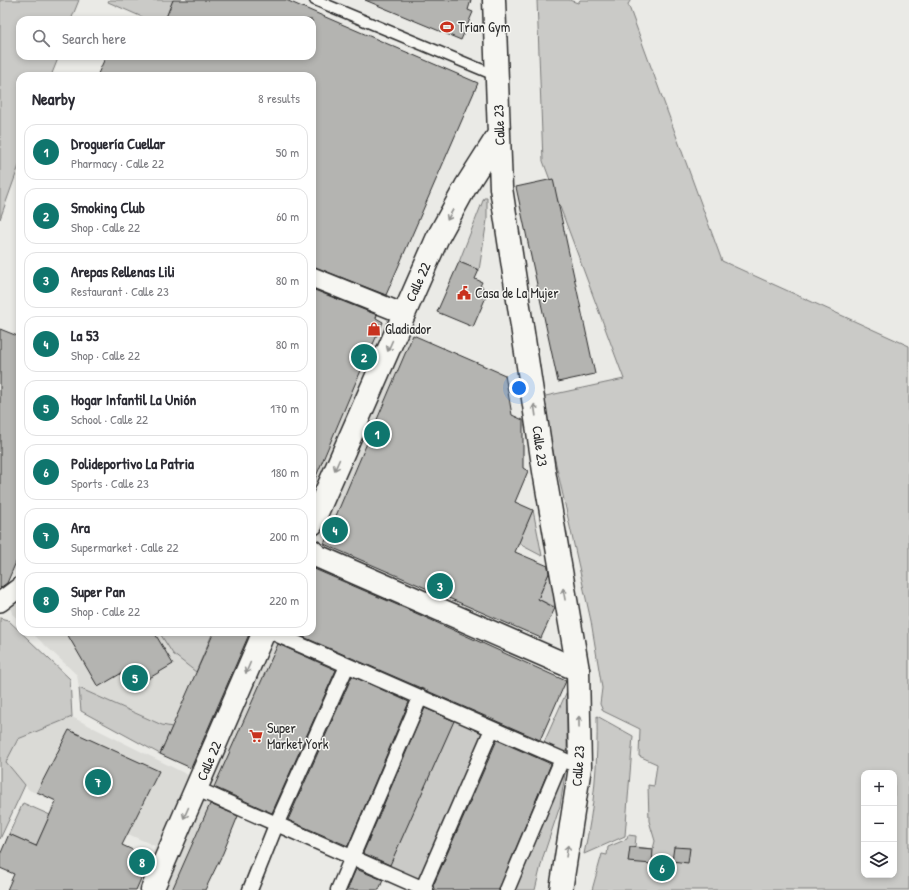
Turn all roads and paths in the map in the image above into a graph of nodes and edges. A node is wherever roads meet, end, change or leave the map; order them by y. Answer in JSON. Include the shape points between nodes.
{"nodes":[{"id":1,"x":315,"y":0,"type":"edge"},
{"id":2,"x":494,"y":0,"type":"edge"},
{"id":3,"x":497,"y":76,"type":"junction"},
{"id":4,"x":499,"y":134,"type":"junction"},
{"id":5,"x":466,"y":186,"type":"junction"},
{"id":6,"x":501,"y":188,"type":"junction"},
{"id":7,"x":316,"y":279,"type":"edge"},
{"id":8,"x":404,"y":314,"type":"junction"},
{"id":9,"x":316,"y":515,"type":"edge"},
{"id":10,"x":316,"y":555,"type":"edge"},
{"id":11,"x":16,"y":590,"type":"edge"},
{"id":12,"x":0,"y":602,"type":"edge"},
{"id":13,"x":262,"y":636,"type":"edge"},
{"id":14,"x":280,"y":636,"type":"edge"},
{"id":15,"x":347,"y":666,"type":"junction"},
{"id":16,"x":578,"y":670,"type":"junction"},
{"id":17,"x":420,"y":698,"type":"junction"},
{"id":18,"x":492,"y":729,"type":"junction"},
{"id":19,"x":571,"y":763,"type":"junction"},
{"id":20,"x":197,"y":789,"type":"junction"},
{"id":21,"x":276,"y":825,"type":"junction"},
{"id":22,"x":352,"y":858,"type":"junction"},
{"id":23,"x":152,"y":890,"type":"edge"},
{"id":24,"x":250,"y":890,"type":"edge"},
{"id":25,"x":338,"y":890,"type":"edge"},
{"id":26,"x":423,"y":890,"type":"edge"},
{"id":27,"x":507,"y":890,"type":"edge"},
{"id":28,"x":561,"y":890,"type":"edge"}],
"edges":[{"from":1,"to":3,"type":"lane"},
{"from":2,"to":3,"type":"main road","name":"Calle 23"},
{"from":3,"to":4,"type":"main road","name":"Calle 23"},
{"from":4,"to":5,"type":"main road","name":"Calle 22"},
{"from":4,"to":6,"type":"main road","name":"Calle 23"},
{"from":5,"to":6,"type":"main road","via":[[492,182]]},
{"from":5,"to":8,"type":"main road","name":"Calle 22","one_way":true,"via":[[437,239]]},
{"from":16,"to":6,"type":"main road","name":"Calle 23","one_way":true,"via":[[544,471]]},
{"from":7,"to":8,"type":"street"},
{"from":8,"to":9,"type":"main road","name":"Calle 22","one_way":true},
{"from":10,"to":16,"type":"main road"},
{"from":11,"to":12,"type":"street"},
{"from":13,"to":20,"type":"main road","name":"Calle 22","one_way":true},
{"from":14,"to":15,"type":"street"},
{"from":15,"to":17,"type":"street"},
{"from":15,"to":21,"type":"street"},
{"from":19,"to":16,"type":"main road","name":"Calle 23","one_way":true},
{"from":17,"to":18,"type":"street"},
{"from":17,"to":22,"type":"street"},
{"from":18,"to":19,"type":"street"},
{"from":18,"to":26,"type":"street"},
{"from":19,"to":27,"type":"street"},
{"from":28,"to":19,"type":"main road","name":"Calle 23","one_way":true},
{"from":20,"to":21,"type":"street"},
{"from":20,"to":23,"type":"main road","name":"Calle 22","one_way":true},
{"from":21,"to":22,"type":"street"},
{"from":21,"to":24,"type":"street"},
{"from":22,"to":25,"type":"street"},
{"from":22,"to":26,"type":"street"}]}
